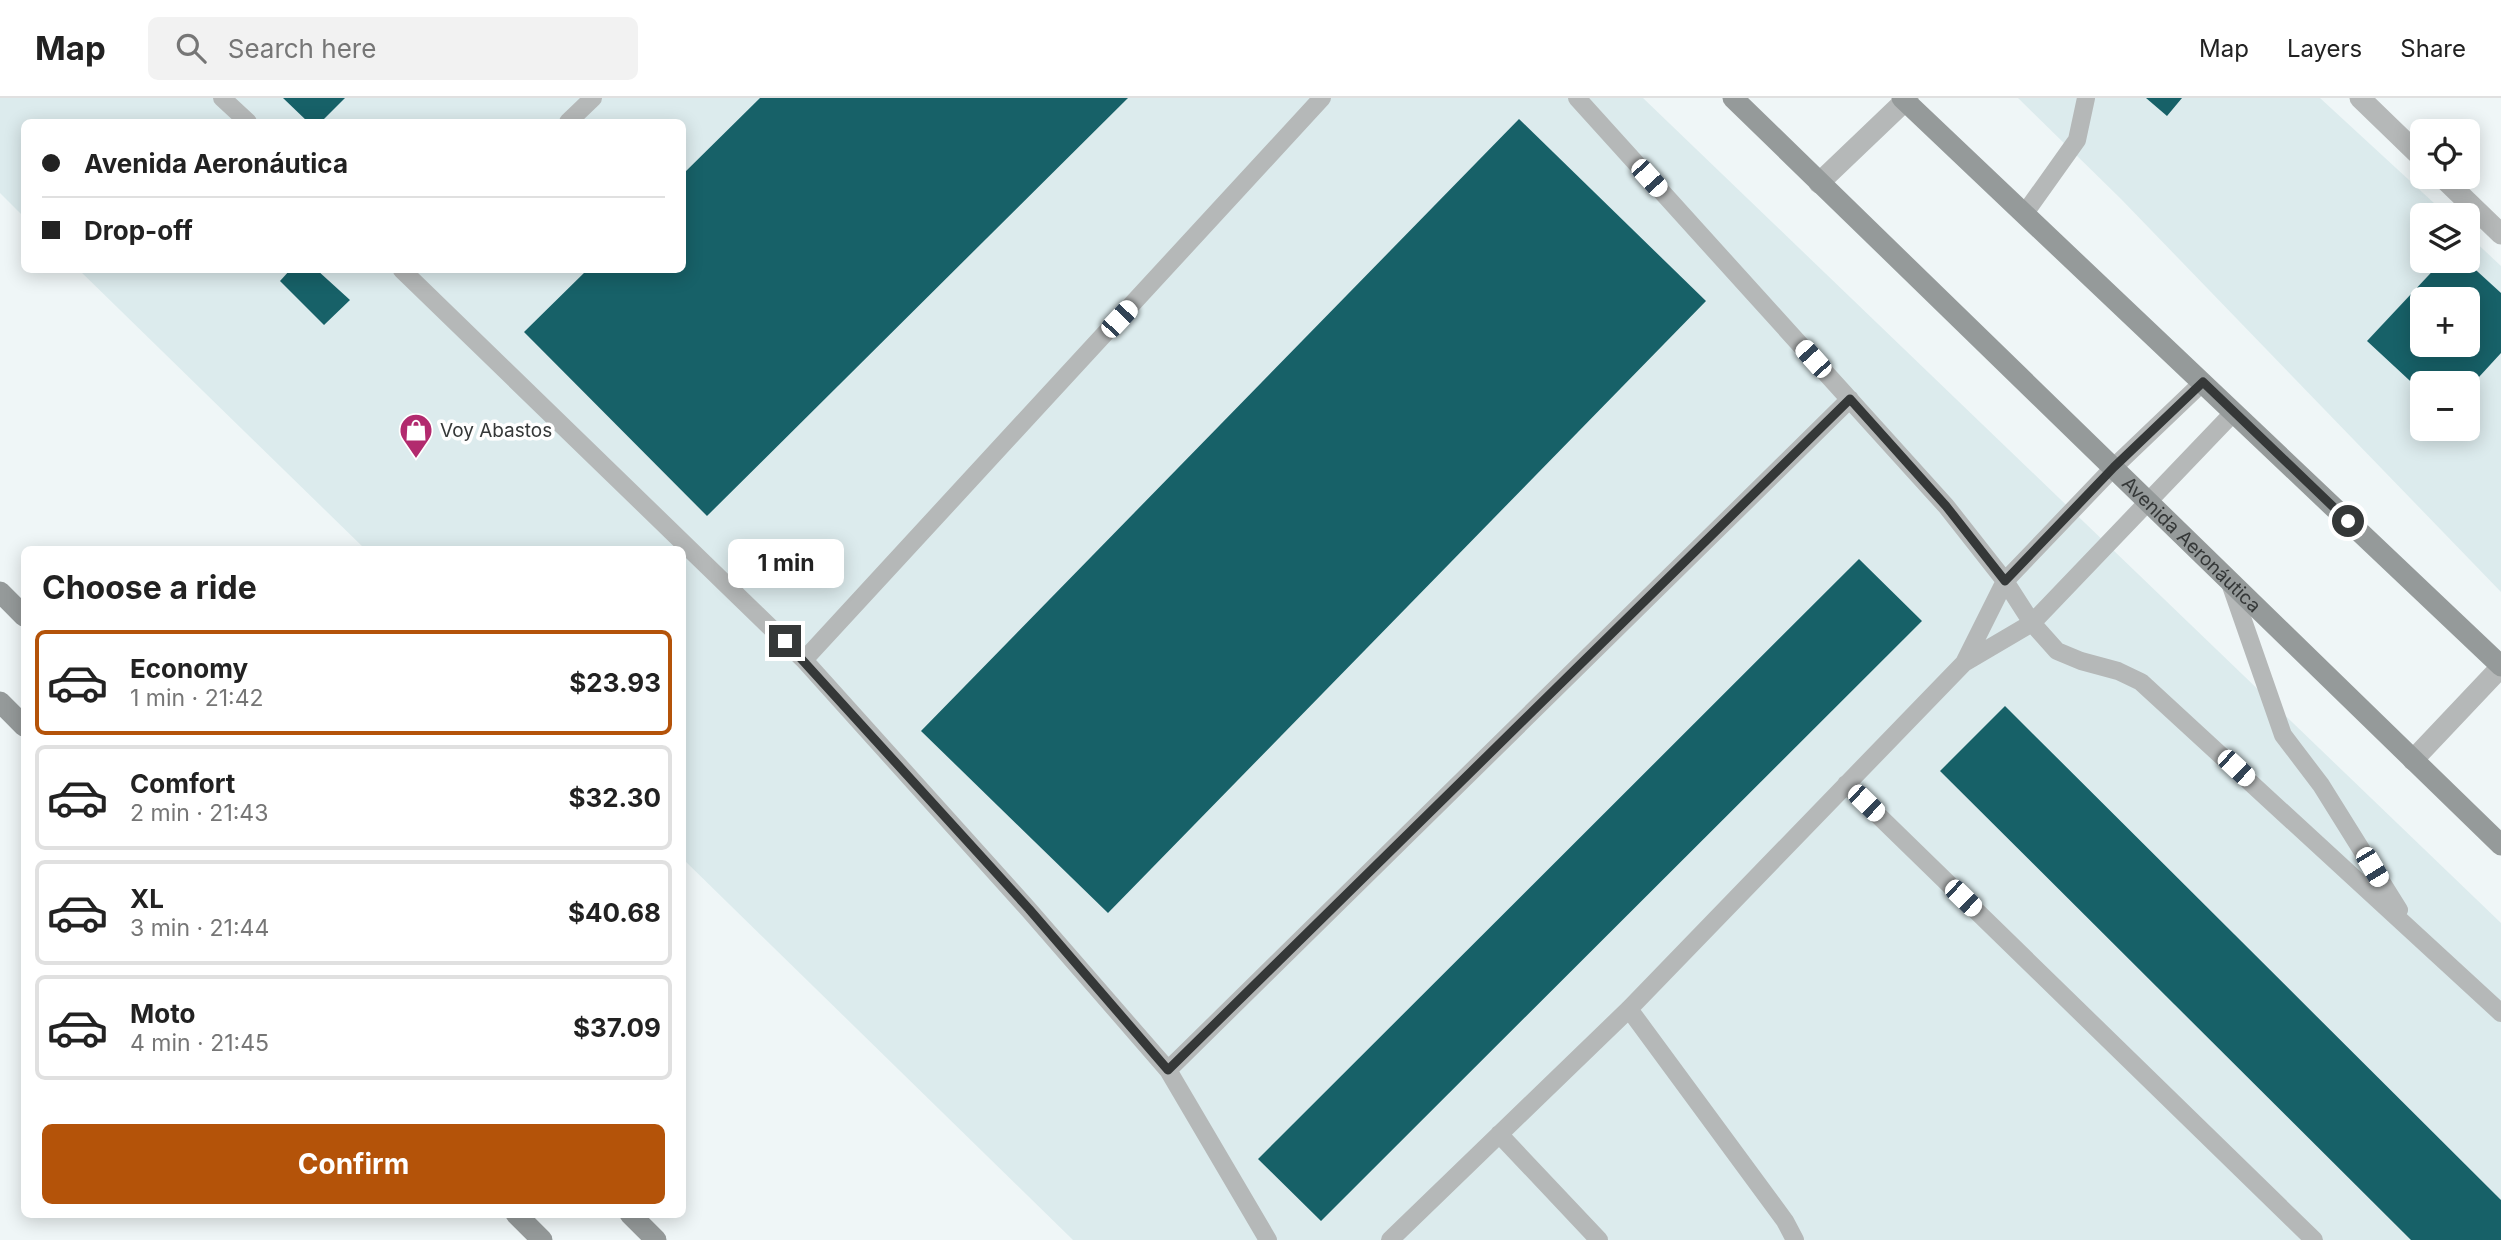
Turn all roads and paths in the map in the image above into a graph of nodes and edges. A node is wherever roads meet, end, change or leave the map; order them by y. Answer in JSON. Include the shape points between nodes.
{"nodes":[{"id":1,"x":222,"y":98,"type":"edge"},
{"id":2,"x":593,"y":98,"type":"edge"},
{"id":3,"x":1322,"y":98,"type":"edge"},
{"id":4,"x":1577,"y":98,"type":"edge"},
{"id":5,"x":1733,"y":98,"type":"edge"},
{"id":6,"x":2086,"y":98,"type":"edge"},
{"id":7,"x":2360,"y":98,"type":"edge"},
{"id":8,"x":1905,"y":99,"type":"edge"},
{"id":9,"x":245,"y":119,"type":"edge"},
{"id":10,"x":571,"y":119,"type":"edge"},
{"id":11,"x":2410,"y":146,"type":"edge"},
{"id":12,"x":1819,"y":183,"type":"junction"},
{"id":13,"x":2454,"y":189,"type":"edge"},
{"id":14,"x":2025,"y":213,"type":"junction"},
{"id":15,"x":2501,"y":234,"type":"edge"},
{"id":16,"x":405,"y":273,"type":"edge"},
{"id":17,"x":2203,"y":382,"type":"junction"},
{"id":18,"x":1850,"y":399,"type":"junction"},
{"id":19,"x":2234,"y":412,"type":"junction"},
{"id":20,"x":2114,"y":467,"type":"junction"},
{"id":21,"x":2149,"y":502,"type":"junction"},
{"id":22,"x":2229,"y":580,"type":"junction"},
{"id":23,"x":2005,"y":581,"type":"junction"},
{"id":24,"x":0,"y":592,"type":"edge"},
{"id":25,"x":21,"y":614,"type":"edge"},
{"id":26,"x":2032,"y":623,"type":"junction"},
{"id":27,"x":804,"y":660,"type":"junction"},
{"id":28,"x":1964,"y":663,"type":"junction"},
{"id":29,"x":2501,"y":666,"type":"edge"},
{"id":30,"x":0,"y":702,"type":"edge"},
{"id":31,"x":21,"y":723,"type":"edge"},
{"id":32,"x":2413,"y":760,"type":"junction"},
{"id":33,"x":1846,"y":785,"type":"junction"},
{"id":34,"x":2501,"y":845,"type":"edge"},
{"id":35,"x":2410,"y":929,"type":"junction"},
{"id":36,"x":1629,"y":1009,"type":"junction"},
{"id":37,"x":2501,"y":1013,"type":"edge"},
{"id":38,"x":1168,"y":1070,"type":"junction"},
{"id":39,"x":1499,"y":1134,"type":"junction"},
{"id":40,"x":520,"y":1218,"type":"edge"},
{"id":41,"x":634,"y":1218,"type":"edge"},
{"id":42,"x":542,"y":1240,"type":"edge"},
{"id":43,"x":656,"y":1240,"type":"edge"},
{"id":44,"x":1268,"y":1240,"type":"edge"},
{"id":45,"x":1390,"y":1240,"type":"edge"},
{"id":46,"x":1599,"y":1240,"type":"edge"},
{"id":47,"x":1795,"y":1240,"type":"edge"},
{"id":48,"x":2314,"y":1240,"type":"edge"}],
"edges":[{"from":1,"to":9,"type":"lane"},
{"from":2,"to":10,"type":"lane"},
{"from":3,"to":27,"type":"lane"},
{"from":4,"to":18,"type":"lane"},
{"from":5,"to":12,"type":"main road","name":"Avenida Aeronáutica"},
{"from":6,"to":14,"type":"lane","via":[[2077,140]]},
{"from":7,"to":11,"type":"street"},
{"from":8,"to":12,"type":"street"},
{"from":8,"to":14,"type":"main road"},
{"from":12,"to":20,"type":"main road","name":"Avenida Aeronáutica"},
{"from":13,"to":15,"type":"street"},
{"from":14,"to":17,"type":"main road"},
{"from":16,"to":27,"type":"lane"},
{"from":17,"to":19,"type":"main road"},
{"from":17,"to":20,"type":"lane"},
{"from":18,"to":23,"type":"lane","via":[[1946,506]]},
{"from":18,"to":38,"type":"lane"},
{"from":19,"to":21,"type":"lane"},
{"from":19,"to":29,"type":"main road"},
{"from":20,"to":21,"type":"main road","name":"Avenida Aeronáutica"},
{"from":20,"to":23,"type":"lane"},
{"from":21,"to":22,"type":"main road","name":"Avenida Aeronáutica"},
{"from":21,"to":26,"type":"lane"},
{"from":22,"to":32,"type":"main road","name":"Avenida Aeronáutica"},
{"from":22,"to":35,"type":"lane","via":[[2283,735],[2321,785]]},
{"from":23,"to":26,"type":"lane"},
{"from":23,"to":28,"type":"lane"},
{"from":24,"to":25,"type":"main road"},
{"from":26,"to":28,"type":"lane"},
{"from":26,"to":35,"type":"lane","via":[[2057,651],[2141,682]]},
{"from":27,"to":38,"type":"lane"},
{"from":28,"to":33,"type":"lane"},
{"from":29,"to":32,"type":"street"},
{"from":30,"to":31,"type":"main road"},
{"from":32,"to":34,"type":"main road","name":"Avenida Aeronáutica"},
{"from":33,"to":36,"type":"lane"},
{"from":33,"to":48,"type":"lane"},
{"from":35,"to":37,"type":"lane"},
{"from":36,"to":39,"type":"lane"},
{"from":36,"to":47,"type":"lane"},
{"from":38,"to":44,"type":"lane"},
{"from":39,"to":45,"type":"lane"},
{"from":39,"to":46,"type":"lane"},
{"from":40,"to":42,"type":"main road"},
{"from":41,"to":43,"type":"main road"}]}
